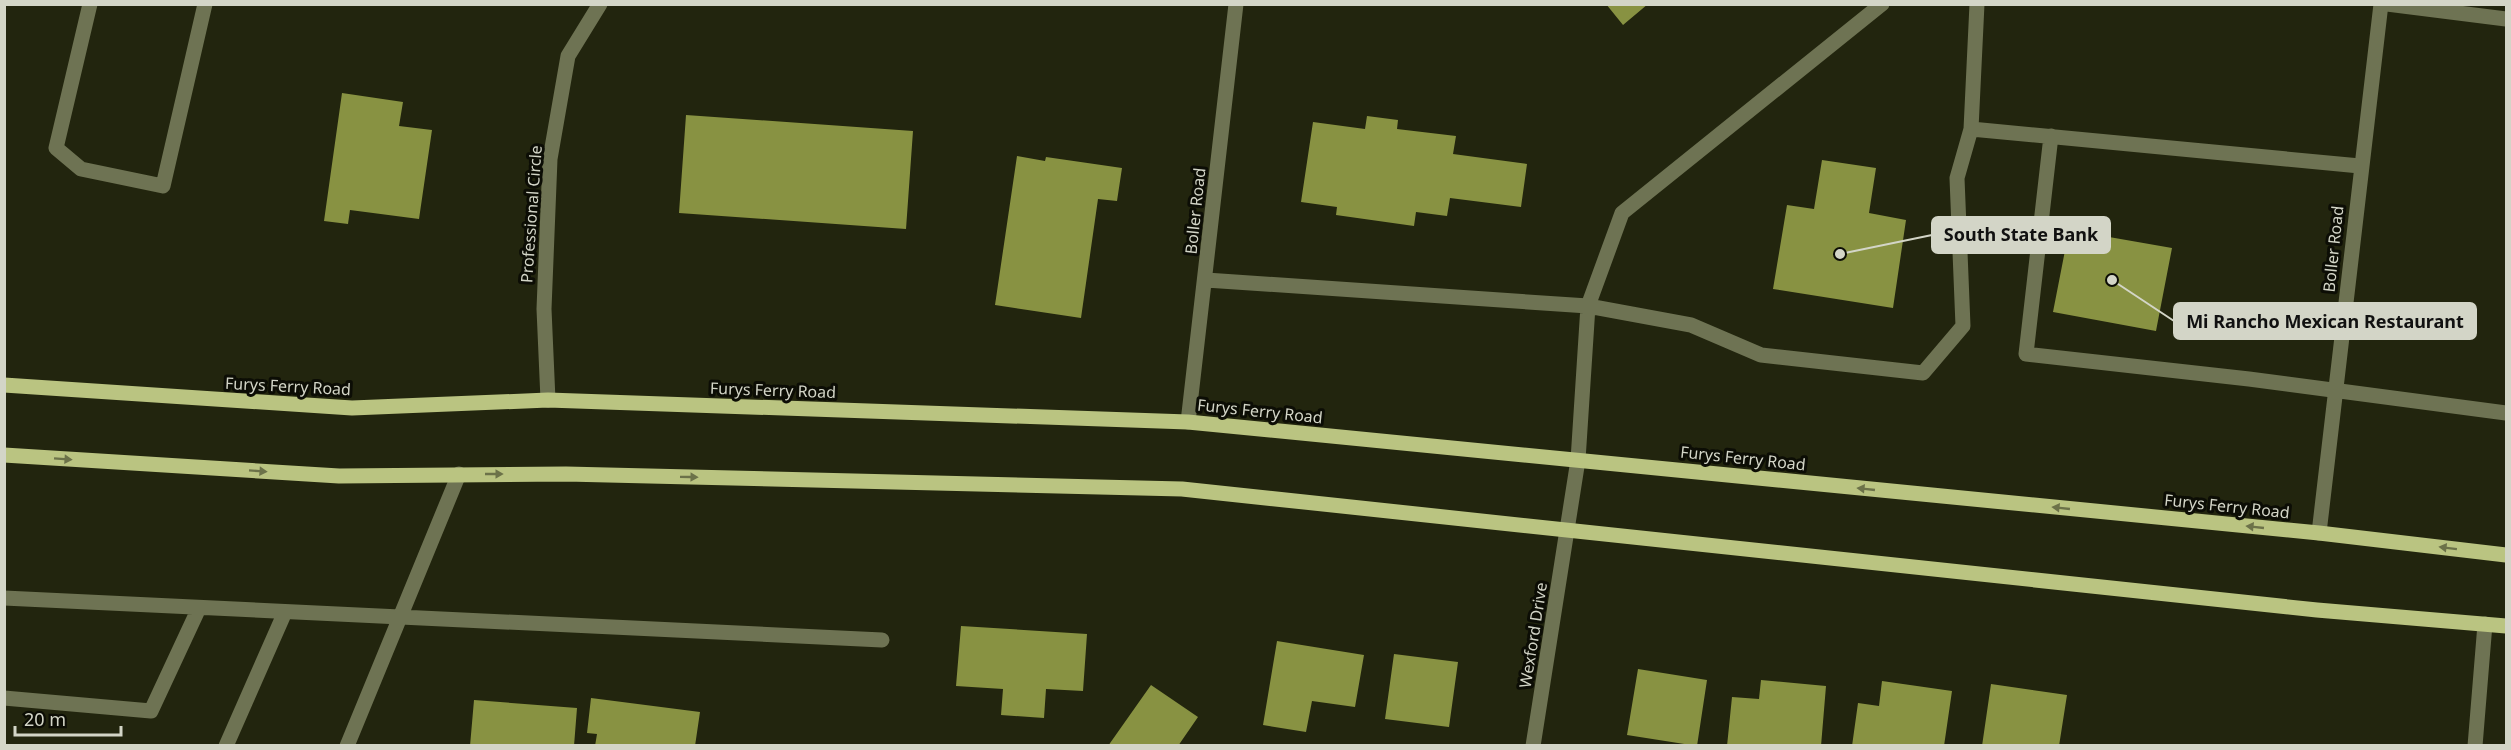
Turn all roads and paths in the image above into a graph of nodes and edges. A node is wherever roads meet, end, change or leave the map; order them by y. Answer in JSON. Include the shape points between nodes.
{"nodes":[{"id":1,"x":90,"y":4,"type":"edge"},
{"id":2,"x":205,"y":4,"type":"edge"},
{"id":3,"x":600,"y":4,"type":"edge"},
{"id":4,"x":1236,"y":4,"type":"edge"},
{"id":5,"x":1882,"y":4,"type":"edge"},
{"id":6,"x":1977,"y":4,"type":"edge"},
{"id":7,"x":2381,"y":4,"type":"edge"},
{"id":8,"x":2387,"y":4,"type":"edge"},
{"id":9,"x":2506,"y":19,"type":"edge"},
{"id":10,"x":1971,"y":129,"type":"junction"},
{"id":11,"x":2051,"y":136,"type":"junction"},
{"id":12,"x":2360,"y":166,"type":"junction"},
{"id":13,"x":1206,"y":280,"type":"junction"},
{"id":14,"x":1588,"y":306,"type":"junction"},
{"id":15,"x":4,"y":386,"type":"edge"},
{"id":16,"x":2337,"y":390,"type":"junction"},
{"id":17,"x":548,"y":400,"type":"junction"},
{"id":18,"x":2506,"y":413,"type":"edge"},
{"id":19,"x":1188,"y":422,"type":"junction"},
{"id":20,"x":4,"y":455,"type":"edge"},
{"id":21,"x":1578,"y":460,"type":"junction"},
{"id":22,"x":459,"y":474,"type":"junction"},
{"id":23,"x":1569,"y":530,"type":"junction"},
{"id":24,"x":2319,"y":533,"type":"junction"},
{"id":25,"x":2506,"y":555,"type":"edge"},
{"id":26,"x":4,"y":598,"type":"edge"},
{"id":27,"x":199,"y":608,"type":"junction"},
{"id":28,"x":285,"y":612,"type":"junction"},
{"id":29,"x":400,"y":618,"type":"junction"},
{"id":30,"x":2485,"y":624,"type":"junction"},
{"id":31,"x":2506,"y":626,"type":"edge"},
{"id":32,"x":882,"y":640,"type":"dead end"},
{"id":33,"x":4,"y":698,"type":"edge"},
{"id":34,"x":226,"y":746,"type":"edge"},
{"id":35,"x":347,"y":746,"type":"edge"},
{"id":36,"x":1533,"y":746,"type":"edge"},
{"id":37,"x":2475,"y":746,"type":"edge"}],
"edges":[{"from":1,"to":2,"type":"street","via":[[56,148],[81,169],[163,186]]},
{"from":3,"to":17,"type":"street","name":"Professional Circle","via":[[568,56],[550,159],[544,309]]},
{"from":4,"to":13,"type":"street","name":"Boller Road"},
{"from":5,"to":14,"type":"street","name":"Wexford Drive","via":[[1622,213]]},
{"from":6,"to":10,"type":"street"},
{"from":7,"to":12,"type":"street","name":"Boller Road"},
{"from":8,"to":9,"type":"street"},
{"from":10,"to":11,"type":"street"},
{"from":10,"to":14,"type":"street","via":[[1957,178],[1963,326],[1923,373],[1761,355],[1691,325]]},
{"from":11,"to":12,"type":"street"},
{"from":11,"to":16,"type":"street","via":[[2026,354]]},
{"from":12,"to":16,"type":"street","name":"Boller Road"},
{"from":13,"to":14,"type":"street"},
{"from":13,"to":19,"type":"street","name":"Boller Road"},
{"from":14,"to":21,"type":"street","name":"Wexford Drive"},
{"from":15,"to":17,"type":"main road","name":"Furys Ferry Road","via":[[352,408]]},
{"from":16,"to":18,"type":"street"},
{"from":16,"to":24,"type":"street","name":"Boller Road"},
{"from":17,"to":19,"type":"main road","name":"Furys Ferry Road"},
{"from":19,"to":21,"type":"main road","name":"Furys Ferry Road"},
{"from":20,"to":22,"type":"main road","one_way":true,"via":[[339,476]]},
{"from":21,"to":23,"type":"street","name":"Wexford Drive"},
{"from":24,"to":21,"type":"main road","name":"Furys Ferry Road","one_way":true},
{"from":22,"to":23,"type":"main road","one_way":true,"via":[[1182,489]]},
{"from":22,"to":29,"type":"street"},
{"from":23,"to":30,"type":"main road","via":[[2317,610]]},
{"from":23,"to":36,"type":"street","name":"Wexford Drive"},
{"from":25,"to":24,"type":"main road","name":"Furys Ferry Road","one_way":true},
{"from":26,"to":27,"type":"street"},
{"from":27,"to":28,"type":"street"},
{"from":27,"to":33,"type":"street","via":[[151,711]]},
{"from":28,"to":29,"type":"street"},
{"from":28,"to":34,"type":"street"},
{"from":29,"to":32,"type":"street"},
{"from":29,"to":35,"type":"street"},
{"from":30,"to":31,"type":"main road"},
{"from":30,"to":37,"type":"street"}]}
